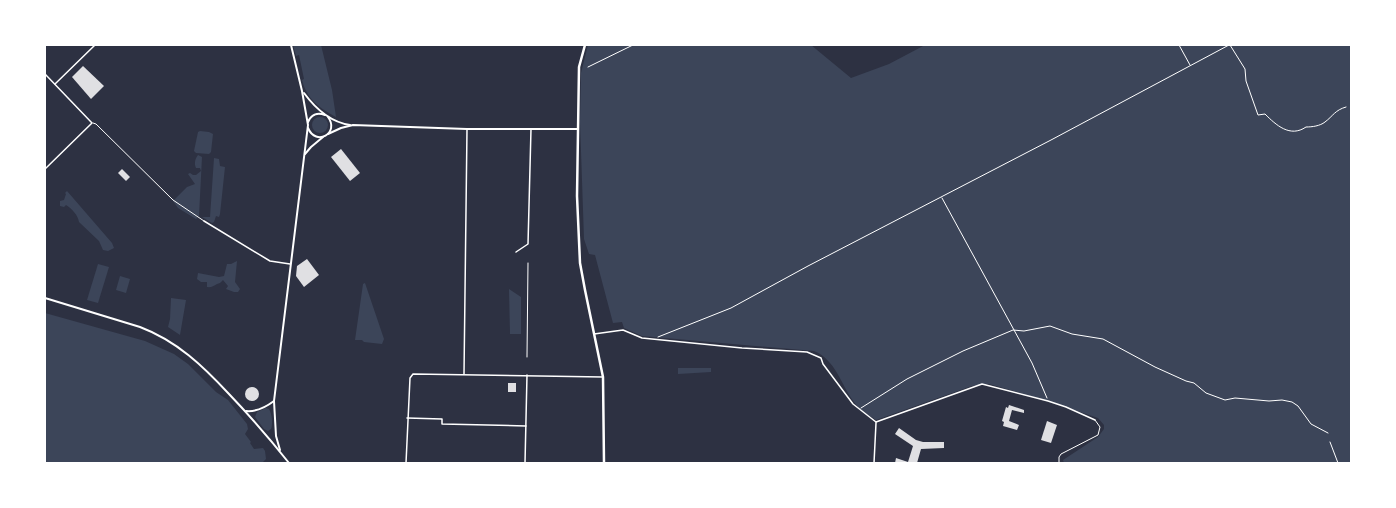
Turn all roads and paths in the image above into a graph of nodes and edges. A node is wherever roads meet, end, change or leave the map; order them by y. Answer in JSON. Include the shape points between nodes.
{"nodes":[{"id":1,"x":95,"y":45,"type":"edge"},
{"id":2,"x":291,"y":45,"type":"edge"},
{"id":3,"x":585,"y":45,"type":"edge"},
{"id":4,"x":633,"y":45,"type":"edge"},
{"id":5,"x":1179,"y":45,"type":"edge"},
{"id":6,"x":1230,"y":45,"type":"edge"},
{"id":7,"x":1190,"y":65,"type":"junction"},
{"id":8,"x":588,"y":67,"type":"dead end"},
{"id":9,"x":45,"y":74,"type":"edge"},
{"id":10,"x":55,"y":84,"type":"junction"},
{"id":11,"x":302,"y":91,"type":"junction"},
{"id":12,"x":1346,"y":107,"type":"dead end"},
{"id":13,"x":325,"y":114,"type":"junction"},
{"id":14,"x":328,"y":117,"type":"junction"},
{"id":15,"x":92,"y":123,"type":"junction"},
{"id":16,"x":308,"y":125,"type":"junction"},
{"id":17,"x":353,"y":125,"type":"junction"},
{"id":18,"x":467,"y":129,"type":"junction"},
{"id":19,"x":531,"y":129,"type":"junction"},
{"id":20,"x":578,"y":129,"type":"junction"},
{"id":21,"x":328,"y":134,"type":"junction"},
{"id":22,"x":324,"y":136,"type":"junction"},
{"id":23,"x":304,"y":155,"type":"junction"},
{"id":24,"x":45,"y":169,"type":"edge"},
{"id":25,"x":941,"y":197,"type":"junction"},
{"id":26,"x":204,"y":221,"type":"joint"},
{"id":27,"x":516,"y":252,"type":"dead end"},
{"id":28,"x":528,"y":263,"type":"dead end"},
{"id":29,"x":290,"y":264,"type":"junction"},
{"id":30,"x":45,"y":298,"type":"edge"},
{"id":31,"x":1013,"y":330,"type":"junction"},
{"id":32,"x":594,"y":334,"type":"junction"},
{"id":33,"x":659,"y":337,"type":"dead end"},
{"id":34,"x":526,"y":357,"type":"dead end"},
{"id":35,"x":464,"y":374,"type":"junction"},
{"id":36,"x":528,"y":376,"type":"junction"},
{"id":37,"x":603,"y":377,"type":"junction"},
{"id":38,"x":274,"y":401,"type":"junction"},
{"id":39,"x":1048,"y":401,"type":"junction"},
{"id":40,"x":858,"y":409,"type":"junction"},
{"id":41,"x":245,"y":411,"type":"junction"},
{"id":42,"x":407,"y":418,"type":"junction"},
{"id":43,"x":1095,"y":420,"type":"joint"},
{"id":44,"x":876,"y":422,"type":"junction"},
{"id":45,"x":526,"y":426,"type":"junction"},
{"id":46,"x":1328,"y":433,"type":"dead end"},
{"id":47,"x":1330,"y":442,"type":"dead end"},
{"id":48,"x":280,"y":450,"type":"junction"},
{"id":49,"x":289,"y":463,"type":"edge"},
{"id":50,"x":406,"y":463,"type":"edge"},
{"id":51,"x":525,"y":463,"type":"edge"},
{"id":52,"x":604,"y":463,"type":"edge"},
{"id":53,"x":874,"y":463,"type":"edge"},
{"id":54,"x":1059,"y":463,"type":"edge"},
{"id":55,"x":1338,"y":463,"type":"edge"}],
"edges":[{"from":1,"to":10,"type":"street"},
{"from":2,"to":11,"type":"street"},
{"from":3,"to":20,"type":"main road","via":[[579,67]]},
{"from":4,"to":8,"type":"path"},
{"from":5,"to":7,"type":"path"},
{"from":6,"to":7,"type":"path"},
{"from":6,"to":12,"type":"path","via":[[1245,69],[1246,81],[1258,115],[1265,114],[1278,127],[1291,132],[1302,130],[1324,123],[1336,111]]},
{"from":7,"to":25,"type":"path"},
{"from":9,"to":10,"type":"street"},
{"from":10,"to":15,"type":"street"},
{"from":11,"to":13,"type":"street"},
{"from":11,"to":16,"type":"street"},
{"from":13,"to":14,"type":"street"},
{"from":13,"to":16,"type":"street","via":[[312,116]]},
{"from":14,"to":17,"type":"street"},
{"from":14,"to":21,"type":"street","via":[[332,126]]},
{"from":15,"to":24,"type":"street"},
{"from":15,"to":26,"type":"street","via":[[96,124],[173,200]]},
{"from":16,"to":22,"type":"street","via":[[314,136]]},
{"from":16,"to":23,"type":"street"},
{"from":17,"to":18,"type":"street"},
{"from":17,"to":21,"type":"street"},
{"from":18,"to":19,"type":"street"},
{"from":18,"to":35,"type":"street"},
{"from":19,"to":20,"type":"street"},
{"from":19,"to":27,"type":"street","via":[[528,244]]},
{"from":20,"to":32,"type":"main road","via":[[580,263]]},
{"from":21,"to":22,"type":"street"},
{"from":22,"to":23,"type":"street"},
{"from":23,"to":29,"type":"street"},
{"from":25,"to":31,"type":"path"},
{"from":25,"to":33,"type":"path","via":[[731,308]]},
{"from":26,"to":29,"type":"street","via":[[270,261]]},
{"from":28,"to":34,"type":"path"},
{"from":29,"to":38,"type":"street"},
{"from":30,"to":41,"type":"street","via":[[150,331],[174,344],[205,368]]},
{"from":31,"to":39,"type":"path","via":[[1032,363]]},
{"from":31,"to":40,"type":"path","via":[[960,352],[907,379]]},
{"from":31,"to":46,"type":"path","via":[[1024,331],[1050,326],[1072,334],[1103,338],[1155,367],[1194,383],[1206,393],[1224,400],[1235,398],[1292,402],[1312,424]]},
{"from":32,"to":37,"type":"main road"},
{"from":32,"to":40,"type":"street","via":[[621,329],[642,338],[807,352],[821,358]]},
{"from":35,"to":36,"type":"street"},
{"from":35,"to":42,"type":"street","via":[[412,375]]},
{"from":36,"to":37,"type":"street"},
{"from":36,"to":45,"type":"street"},
{"from":37,"to":52,"type":"main road"},
{"from":38,"to":41,"type":"street","via":[[254,411]]},
{"from":38,"to":48,"type":"street","via":[[276,436]]},
{"from":39,"to":43,"type":"street"},
{"from":39,"to":44,"type":"street","via":[[982,384]]},
{"from":40,"to":44,"type":"street"},
{"from":41,"to":48,"type":"street"},
{"from":42,"to":45,"type":"street","via":[[442,419],[442,424]]},
{"from":42,"to":50,"type":"street"},
{"from":43,"to":54,"type":"street","via":[[1100,427],[1098,435],[1061,454]]},
{"from":44,"to":53,"type":"street"},
{"from":45,"to":51,"type":"street"},
{"from":47,"to":55,"type":"path"},
{"from":48,"to":49,"type":"street"}]}
